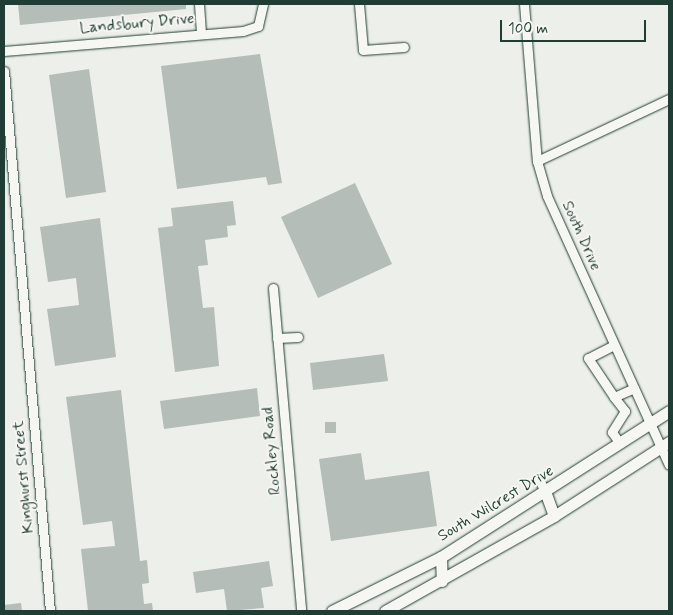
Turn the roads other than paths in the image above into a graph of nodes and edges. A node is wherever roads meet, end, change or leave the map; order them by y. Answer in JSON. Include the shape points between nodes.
{"nodes":[{"id":1,"x":199,"y":4,"type":"edge"},
{"id":2,"x":359,"y":4,"type":"edge"},
{"id":3,"x":524,"y":4,"type":"edge"},
{"id":4,"x":264,"y":8,"type":"edge"},
{"id":5,"x":201,"y":34,"type":"junction"},
{"id":6,"x":404,"y":47,"type":"dead end"},
{"id":7,"x":4,"y":50,"type":"edge"},
{"id":8,"x":4,"y":71,"type":"edge"},
{"id":9,"x":669,"y":99,"type":"edge"},
{"id":10,"x":537,"y":161,"type":"junction"},
{"id":11,"x":273,"y":288,"type":"dead end"},
{"id":12,"x":298,"y":337,"type":"dead end"},
{"id":13,"x":277,"y":338,"type":"junction"},
{"id":14,"x":614,"y":345,"type":"junction"},
{"id":15,"x":634,"y":388,"type":"junction"},
{"id":16,"x":614,"y":397,"type":"junction"},
{"id":17,"x":669,"y":411,"type":"edge"},
{"id":18,"x":650,"y":424,"type":"junction"},
{"id":19,"x":620,"y":444,"type":"junction"},
{"id":20,"x":665,"y":445,"type":"edge"},
{"id":21,"x":669,"y":465,"type":"edge"},
{"id":22,"x":539,"y":479,"type":"dead end"},
{"id":23,"x":546,"y":494,"type":"junction"},
{"id":24,"x":554,"y":516,"type":"junction"},
{"id":25,"x":440,"y":557,"type":"junction"},
{"id":26,"x":442,"y":582,"type":"junction"},
{"id":27,"x":50,"y":611,"type":"edge"},
{"id":28,"x":300,"y":611,"type":"edge"},
{"id":29,"x":332,"y":611,"type":"edge"},
{"id":30,"x":385,"y":611,"type":"edge"}],
"edges":[{"from":1,"to":5,"type":"street"},
{"from":2,"to":6,"type":"street","via":[[363,50]]},
{"from":3,"to":10,"type":"street","name":"South Drive"},
{"from":4,"to":5,"type":"street","name":"Landsbury Drive","via":[[258,26]]},
{"from":5,"to":7,"type":"street","name":"Landsbury Drive"},
{"from":8,"to":27,"type":"street","name":"Kinghurst Street"},
{"from":9,"to":10,"type":"street"},
{"from":10,"to":14,"type":"street","name":"South Drive","via":[[547,196]]},
{"from":11,"to":13,"type":"street","name":"Rockley Road"},
{"from":12,"to":13,"type":"street"},
{"from":13,"to":28,"type":"street","name":"Rockley Road"},
{"from":14,"to":15,"type":"street","name":"South Drive"},
{"from":14,"to":16,"type":"street","via":[[588,358]]},
{"from":15,"to":16,"type":"street"},
{"from":15,"to":18,"type":"street","name":"South Drive"},
{"from":16,"to":19,"type":"street","via":[[625,411],[612,432]]},
{"from":17,"to":18,"type":"main road","name":"South Wilcrest Drive"},
{"from":18,"to":19,"type":"main road","name":"South Wilcrest Drive"},
{"from":18,"to":20,"type":"street","name":"South Drive"},
{"from":19,"to":23,"type":"main road","name":"South Wilcrest Drive"},
{"from":20,"to":21,"type":"street","name":"South Drive"},
{"from":20,"to":24,"type":"main road"},
{"from":22,"to":23,"type":"street"},
{"from":23,"to":24,"type":"main road"},
{"from":23,"to":25,"type":"main road","name":"South Wilcrest Drive"},
{"from":24,"to":26,"type":"main road"},
{"from":25,"to":26,"type":"main road"},
{"from":25,"to":29,"type":"main road","name":"South Wilcrest Drive"},
{"from":26,"to":30,"type":"main road"}]}
